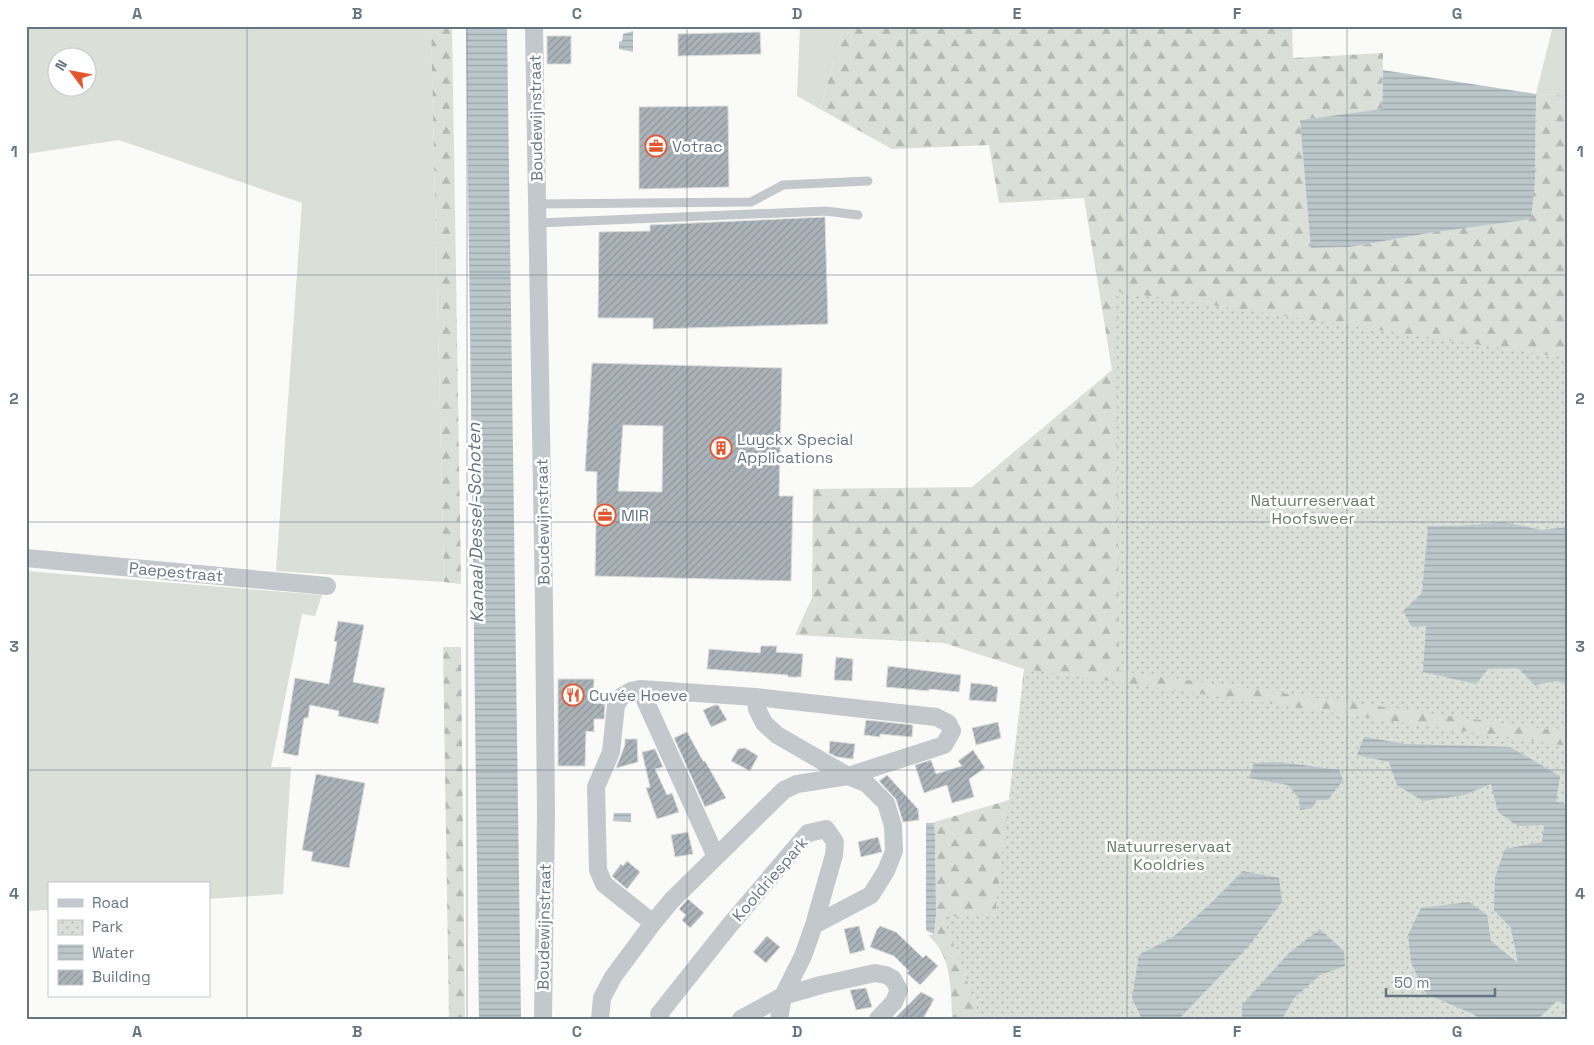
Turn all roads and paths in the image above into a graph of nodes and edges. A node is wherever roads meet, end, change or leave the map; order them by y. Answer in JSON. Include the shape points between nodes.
{"nodes":[{"id":1,"x":534,"y":26,"type":"edge"},
{"id":2,"x":868,"y":181,"type":"dead end"},
{"id":3,"x":537,"y":204,"type":"junction"},
{"id":4,"x":858,"y":215,"type":"dead end"},
{"id":5,"x":538,"y":223,"type":"junction"},
{"id":6,"x":26,"y":558,"type":"edge"},
{"id":7,"x":326,"y":586,"type":"dead end"},
{"id":8,"x":640,"y":689,"type":"junction"},
{"id":9,"x":756,"y":696,"type":"junction"},
{"id":10,"x":848,"y":776,"type":"junction"},
{"id":11,"x":716,"y":858,"type":"junction"},
{"id":12,"x":653,"y":924,"type":"junction"},
{"id":13,"x":814,"y":925,"type":"junction"},
{"id":14,"x":783,"y":996,"type":"junction"},
{"id":15,"x":543,"y":1019,"type":"edge"},
{"id":16,"x":600,"y":1019,"type":"edge"},
{"id":17,"x":661,"y":1019,"type":"edge"},
{"id":18,"x":741,"y":1019,"type":"edge"},
{"id":19,"x":780,"y":1019,"type":"edge"},
{"id":20,"x":878,"y":1019,"type":"edge"}],
"edges":[{"from":1,"to":3,"type":"street","name":"Boudewijnstraat"},
{"from":2,"to":3,"type":"lane","via":[[783,185],[751,202]]},
{"from":3,"to":5,"type":"street","name":"Boudewijnstraat"},
{"from":4,"to":5,"type":"lane","via":[[826,212]]},
{"from":5,"to":15,"type":"street","name":"Boudewijnstraat","via":[[546,794]]},
{"from":6,"to":7,"type":"street","name":"Paepestraat"},
{"from":8,"to":9,"type":"street"},
{"from":8,"to":11,"type":"street"},
{"from":8,"to":12,"type":"street","via":[[622,696],[616,705],[611,752],[596,787],[598,870],[604,884]]},
{"from":9,"to":10,"type":"street","via":[[764,724],[776,735]]},
{"from":9,"to":10,"type":"street","via":[[936,717],[948,723],[952,731],[944,745]]},
{"from":10,"to":11,"type":"street","via":[[797,784],[784,790]]},
{"from":10,"to":13,"type":"street","via":[[866,783],[886,803],[893,826],[894,851],[872,895]]},
{"from":11,"to":12,"type":"street","via":[[672,900]]},
{"from":12,"to":16,"type":"street","via":[[613,977],[602,998]]},
{"from":13,"to":14,"type":"street","name":"Kooldriespark"},
{"from":13,"to":17,"type":"street","name":"Kooldriespark","via":[[834,855],[835,842],[826,829],[808,833],[659,1014]]},
{"from":14,"to":18,"type":"street"},
{"from":14,"to":19,"type":"street","name":"Kooldriespark"},
{"from":14,"to":20,"type":"street","via":[[875,973],[886,975],[893,979],[898,990],[894,1002]]}]}
